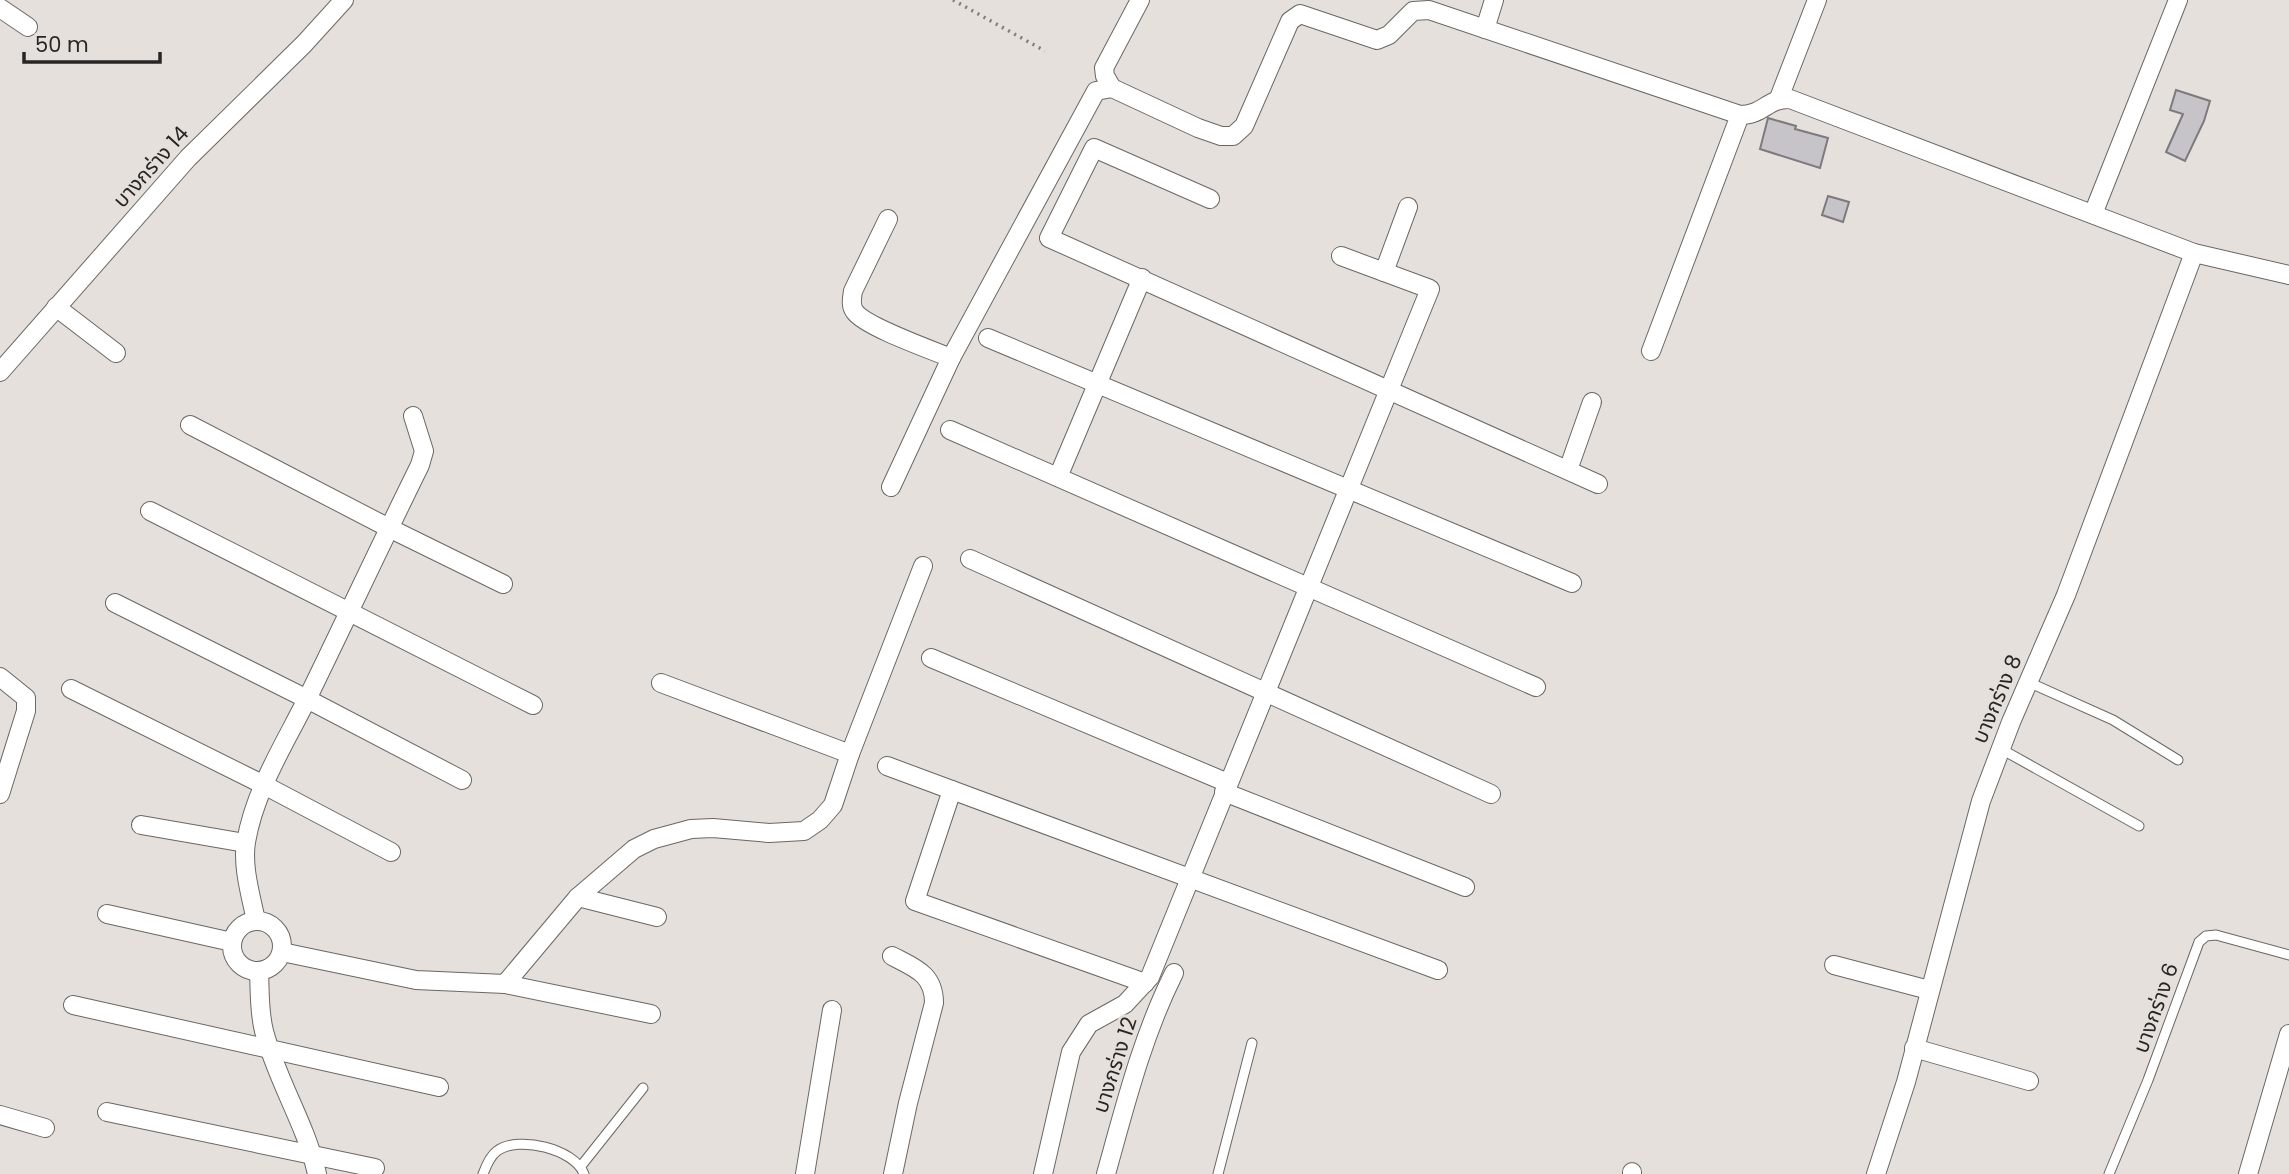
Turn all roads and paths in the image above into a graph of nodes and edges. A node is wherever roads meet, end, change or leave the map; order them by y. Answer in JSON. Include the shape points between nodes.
{"nodes":[{"id":1,"x":344,"y":0,"type":"edge"},
{"id":2,"x":953,"y":0,"type":"edge"},
{"id":3,"x":1140,"y":0,"type":"edge"},
{"id":4,"x":1494,"y":0,"type":"edge"},
{"id":5,"x":1817,"y":0,"type":"edge"},
{"id":6,"x":2178,"y":0,"type":"edge"},
{"id":7,"x":0,"y":8,"type":"edge"},
{"id":8,"x":28,"y":27,"type":"dead end"},
{"id":9,"x":1485,"y":29,"type":"junction"},
{"id":10,"x":1045,"y":51,"type":"dead end"},
{"id":11,"x":1112,"y":88,"type":"junction"},
{"id":12,"x":1779,"y":98,"type":"junction"},
{"id":13,"x":1740,"y":115,"type":"junction"},
{"id":14,"x":1210,"y":199,"type":"dead end"},
{"id":15,"x":1408,"y":206,"type":"dead end"},
{"id":16,"x":2093,"y":214,"type":"junction"},
{"id":17,"x":888,"y":219,"type":"dead end"},
{"id":18,"x":2194,"y":253,"type":"junction"},
{"id":19,"x":1341,"y":256,"type":"dead end"},
{"id":20,"x":1384,"y":272,"type":"junction"},
{"id":21,"x":2289,"y":275,"type":"edge"},
{"id":22,"x":1142,"y":278,"type":"junction"},
{"id":23,"x":56,"y":307,"type":"junction"},
{"id":24,"x":988,"y":338,"type":"dead end"},
{"id":25,"x":1651,"y":351,"type":"dead end"},
{"id":26,"x":116,"y":353,"type":"dead end"},
{"id":27,"x":951,"y":358,"type":"junction"},
{"id":28,"x":0,"y":372,"type":"edge"},
{"id":29,"x":1097,"y":384,"type":"junction"},
{"id":30,"x":1389,"y":390,"type":"junction"},
{"id":31,"x":1592,"y":402,"type":"dead end"},
{"id":32,"x":413,"y":416,"type":"dead end"},
{"id":33,"x":190,"y":425,"type":"dead end"},
{"id":34,"x":950,"y":430,"type":"dead end"},
{"id":35,"x":1568,"y":470,"type":"junction"},
{"id":36,"x":1058,"y":477,"type":"junction"},
{"id":37,"x":1598,"y":484,"type":"dead end"},
{"id":38,"x":891,"y":487,"type":"dead end"},
{"id":39,"x":1348,"y":489,"type":"junction"},
{"id":40,"x":150,"y":511,"type":"dead end"},
{"id":41,"x":389,"y":528,"type":"junction"},
{"id":42,"x":970,"y":559,"type":"dead end"},
{"id":43,"x":923,"y":566,"type":"dead end"},
{"id":44,"x":1572,"y":583,"type":"dead end"},
{"id":45,"x":503,"y":584,"type":"dead end"},
{"id":46,"x":1308,"y":587,"type":"junction"},
{"id":47,"x":115,"y":603,"type":"dead end"},
{"id":48,"x":349,"y":613,"type":"junction"},
{"id":49,"x":931,"y":658,"type":"dead end"},
{"id":50,"x":0,"y":677,"type":"edge"},
{"id":51,"x":2028,"y":682,"type":"junction"},
{"id":52,"x":661,"y":683,"type":"dead end"},
{"id":53,"x":1536,"y":687,"type":"dead end"},
{"id":54,"x":71,"y":688,"type":"dead end"},
{"id":55,"x":1265,"y":692,"type":"junction"},
{"id":56,"x":307,"y":699,"type":"junction"},
{"id":57,"x":533,"y":705,"type":"dead end"},
{"id":58,"x":2001,"y":749,"type":"junction"},
{"id":59,"x":850,"y":754,"type":"junction"},
{"id":60,"x":2178,"y":760,"type":"dead end"},
{"id":61,"x":887,"y":766,"type":"dead end"},
{"id":62,"x":462,"y":780,"type":"dead end"},
{"id":63,"x":264,"y":785,"type":"junction"},
{"id":64,"x":1226,"y":787,"type":"junction"},
{"id":65,"x":952,"y":790,"type":"junction"},
{"id":66,"x":0,"y":794,"type":"edge"},
{"id":67,"x":1491,"y":794,"type":"dead end"},
{"id":68,"x":141,"y":825,"type":"dead end"},
{"id":69,"x":2139,"y":826,"type":"dead end"},
{"id":70,"x":245,"y":844,"type":"junction"},
{"id":71,"x":391,"y":852,"type":"dead end"},
{"id":72,"x":1189,"y":877,"type":"junction"},
{"id":73,"x":1465,"y":887,"type":"dead end"},
{"id":74,"x":578,"y":897,"type":"junction"},
{"id":75,"x":107,"y":914,"type":"dead end"},
{"id":76,"x":657,"y":917,"type":"dead end"},
{"id":77,"x":256,"y":921,"type":"junction"},
{"id":78,"x":232,"y":942,"type":"junction"},
{"id":79,"x":282,"y":953,"type":"junction"},
{"id":80,"x":2289,"y":955,"type":"edge"},
{"id":81,"x":892,"y":956,"type":"dead end"},
{"id":82,"x":1834,"y":965,"type":"dead end"},
{"id":83,"x":1438,"y":970,"type":"dead end"},
{"id":84,"x":259,"y":972,"type":"junction"},
{"id":85,"x":1174,"y":973,"type":"dead end"},
{"id":86,"x":1145,"y":983,"type":"junction"},
{"id":87,"x":505,"y":984,"type":"junction"},
{"id":88,"x":1929,"y":990,"type":"junction"},
{"id":89,"x":73,"y":1005,"type":"dead end"},
{"id":90,"x":832,"y":1010,"type":"dead end"},
{"id":91,"x":651,"y":1014,"type":"dead end"},
{"id":92,"x":2289,"y":1034,"type":"edge"},
{"id":93,"x":1252,"y":1043,"type":"dead end"},
{"id":94,"x":1914,"y":1048,"type":"junction"},
{"id":95,"x":271,"y":1049,"type":"junction"},
{"id":96,"x":2029,"y":1081,"type":"dead end"},
{"id":97,"x":439,"y":1087,"type":"dead end"},
{"id":98,"x":643,"y":1088,"type":"dead end"},
{"id":99,"x":107,"y":1112,"type":"dead end"},
{"id":100,"x":0,"y":1115,"type":"edge"},
{"id":101,"x":45,"y":1128,"type":"dead end"},
{"id":102,"x":312,"y":1155,"type":"junction"},
{"id":103,"x":374,"y":1168,"type":"dead end"},
{"id":104,"x":582,"y":1170,"type":"edge"},
{"id":105,"x":317,"y":1174,"type":"edge"},
{"id":106,"x":483,"y":1174,"type":"edge"},
{"id":107,"x":805,"y":1174,"type":"edge"},
{"id":108,"x":893,"y":1174,"type":"edge"},
{"id":109,"x":1043,"y":1174,"type":"edge"},
{"id":110,"x":1106,"y":1174,"type":"edge"},
{"id":111,"x":1218,"y":1174,"type":"edge"},
{"id":112,"x":1876,"y":1174,"type":"edge"},
{"id":113,"x":2109,"y":1174,"type":"edge"},
{"id":114,"x":2248,"y":1174,"type":"edge"}],
"edges":[{"from":1,"to":23,"type":"street","name":"บางกร่าง 14","via":[[188,158]]},
{"from":2,"to":10,"type":"path"},
{"from":3,"to":11,"type":"street","via":[[1104,68]]},
{"from":4,"to":9,"type":"street"},
{"from":5,"to":12,"type":"street"},
{"from":6,"to":16,"type":"street"},
{"from":7,"to":8,"type":"street"},
{"from":9,"to":11,"type":"street","via":[[1429,10],[1413,11],[1389,35],[1377,40],[1300,14],[1290,21],[1244,126],[1233,136],[1198,128]]},
{"from":9,"to":13,"type":"street"},
{"from":11,"to":27,"type":"street","via":[[1096,91]]},
{"from":12,"to":13,"type":"street","via":[[1753,115]]},
{"from":12,"to":16,"type":"street"},
{"from":13,"to":25,"type":"street"},
{"from":14,"to":22,"type":"street","via":[[1094,148],[1049,238]]},
{"from":15,"to":20,"type":"street"},
{"from":16,"to":18,"type":"street"},
{"from":17,"to":27,"type":"street","via":[[853,291],[855,313]]},
{"from":18,"to":21,"type":"street"},
{"from":18,"to":51,"type":"street","name":"บางกร่าง 8","via":[[2066,595]]},
{"from":19,"to":20,"type":"street"},
{"from":20,"to":30,"type":"street","via":[[1430,289]]},
{"from":22,"to":29,"type":"street"},
{"from":22,"to":30,"type":"street"},
{"from":23,"to":26,"type":"street"},
{"from":23,"to":28,"type":"street","name":"บางกร่าง 14"},
{"from":24,"to":29,"type":"street"},
{"from":27,"to":38,"type":"street"},
{"from":29,"to":36,"type":"street"},
{"from":29,"to":39,"type":"street"},
{"from":30,"to":35,"type":"street"},
{"from":30,"to":39,"type":"street"},
{"from":31,"to":35,"type":"street"},
{"from":32,"to":41,"type":"street","via":[[424,451]]},
{"from":33,"to":41,"type":"street"},
{"from":34,"to":36,"type":"street"},
{"from":35,"to":37,"type":"street"},
{"from":36,"to":46,"type":"street"},
{"from":39,"to":44,"type":"street"},
{"from":39,"to":46,"type":"street"},
{"from":40,"to":48,"type":"street"},
{"from":41,"to":45,"type":"street"},
{"from":41,"to":48,"type":"street"},
{"from":42,"to":55,"type":"street"},
{"from":43,"to":59,"type":"street"},
{"from":46,"to":53,"type":"street"},
{"from":46,"to":55,"type":"street"},
{"from":47,"to":56,"type":"street"},
{"from":48,"to":56,"type":"street"},
{"from":48,"to":57,"type":"street"},
{"from":49,"to":64,"type":"street"},
{"from":50,"to":66,"type":"street","via":[[26,698],[26,711]]},
{"from":51,"to":58,"type":"street","name":"บางกร่าง 8"},
{"from":51,"to":60,"type":"lane","via":[[2113,720]]},
{"from":52,"to":59,"type":"street"},
{"from":54,"to":63,"type":"street"},
{"from":55,"to":64,"type":"street"},
{"from":55,"to":67,"type":"street"},
{"from":56,"to":62,"type":"street"},
{"from":56,"to":63,"type":"street"},
{"from":58,"to":69,"type":"lane"},
{"from":58,"to":88,"type":"street","name":"บางกร่าง 8","via":[[1981,801]]},
{"from":59,"to":74,"type":"street","via":[[833,805],[804,831],[713,828],[654,839],[634,849]]},
{"from":61,"to":65,"type":"street"},
{"from":63,"to":70,"type":"street"},
{"from":63,"to":71,"type":"street"},
{"from":64,"to":72,"type":"street"},
{"from":64,"to":73,"type":"street"},
{"from":65,"to":72,"type":"street"},
{"from":65,"to":86,"type":"street","via":[[915,901]]},
{"from":68,"to":70,"type":"street"},
{"from":70,"to":77,"type":"street"},
{"from":72,"to":83,"type":"street"},
{"from":72,"to":86,"type":"street"},
{"from":74,"to":76,"type":"street"},
{"from":74,"to":87,"type":"street"},
{"from":75,"to":78,"type":"street"},
{"from":77,"to":78,"type":"street","via":[[237,931]]},
{"from":77,"to":79,"type":"street","via":[[279,934]]},
{"from":78,"to":84,"type":"street","via":[[241,967]]},
{"from":79,"to":84,"type":"street","via":[[278,962]]},
{"from":79,"to":87,"type":"street","via":[[416,980]]},
{"from":80,"to":113,"type":"lane","name":"บางกร่าง 6","via":[[2216,935],[2199,942]]},
{"from":81,"to":108,"type":"street","via":[[922,972],[934,991]]},
{"from":82,"to":88,"type":"street"},
{"from":84,"to":95,"type":"street","via":[[261,1013]]},
{"from":85,"to":110,"type":"street","name":"บางกร่าง 12","via":[[1135,1071]]},
{"from":86,"to":109,"type":"street","via":[[1125,1004],[1088,1024],[1071,1052]]},
{"from":87,"to":91,"type":"street"},
{"from":88,"to":94,"type":"street","name":"บางกร่าง 8"},
{"from":89,"to":95,"type":"street"},
{"from":90,"to":107,"type":"street"},
{"from":92,"to":114,"type":"street"},
{"from":93,"to":111,"type":"lane"},
{"from":94,"to":96,"type":"street"},
{"from":94,"to":112,"type":"street","name":"บางกร่าง 8"},
{"from":95,"to":97,"type":"street"},
{"from":95,"to":102,"type":"street"},
{"from":98,"to":104,"type":"lane"},
{"from":99,"to":102,"type":"street"},
{"from":100,"to":101,"type":"street"},
{"from":102,"to":103,"type":"street"},
{"from":102,"to":105,"type":"street"},
{"from":104,"to":106,"type":"lane","via":[[571,1157],[554,1149],[528,1145],[496,1151]]}]}
